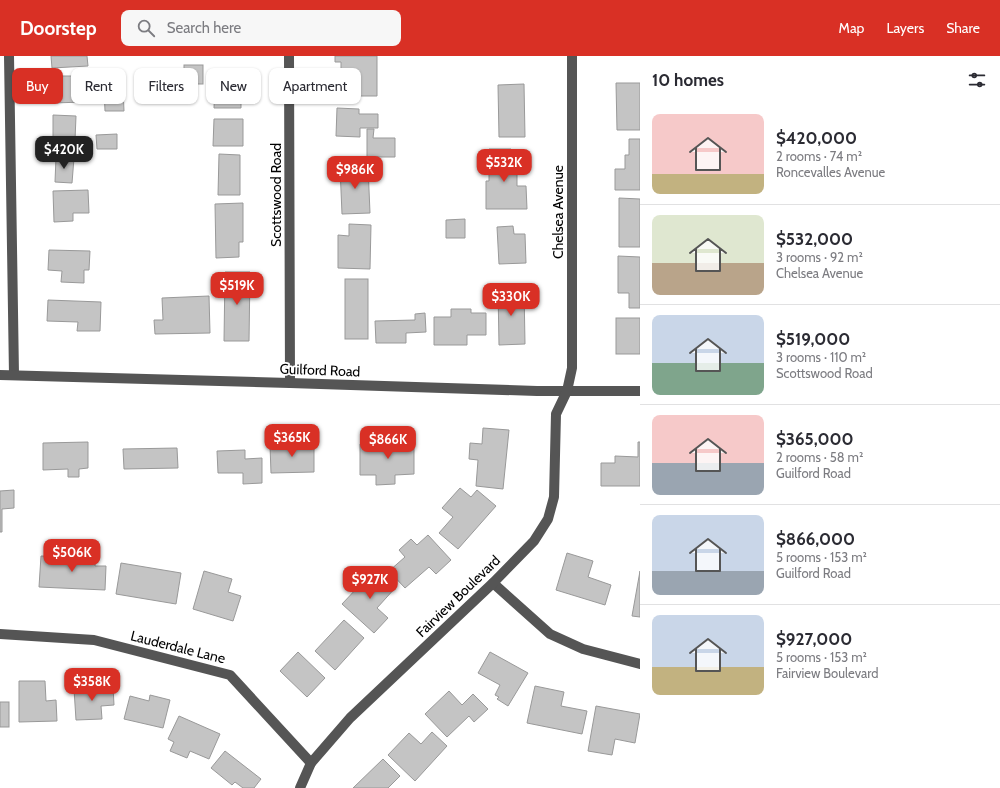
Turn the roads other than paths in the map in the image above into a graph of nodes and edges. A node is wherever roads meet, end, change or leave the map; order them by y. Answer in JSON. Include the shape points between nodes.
{"nodes":[{"id":1,"x":9,"y":56,"type":"edge"},
{"id":2,"x":289,"y":56,"type":"edge"},
{"id":3,"x":572,"y":56,"type":"edge"},
{"id":4,"x":0,"y":375,"type":"edge"},
{"id":5,"x":14,"y":375,"type":"junction"},
{"id":6,"x":290,"y":382,"type":"junction"},
{"id":7,"x":567,"y":391,"type":"junction"},
{"id":8,"x":640,"y":391,"type":"edge"},
{"id":9,"x":493,"y":583,"type":"junction"},
{"id":10,"x":0,"y":634,"type":"edge"},
{"id":11,"x":640,"y":664,"type":"edge"},
{"id":12,"x":311,"y":762,"type":"junction"},
{"id":13,"x":300,"y":788,"type":"edge"}],
"edges":[{"from":1,"to":5,"type":"street"},
{"from":2,"to":6,"type":"street","name":"Scottswood Road"},
{"from":3,"to":7,"type":"street","name":"Chelsea Avenue","via":[[572,368]]},
{"from":4,"to":5,"type":"street","name":"Guilford Road"},
{"from":5,"to":6,"type":"street","name":"Guilford Road"},
{"from":6,"to":7,"type":"street","name":"Guilford Road"},
{"from":7,"to":8,"type":"street","name":"Guilford Road"},
{"from":7,"to":9,"type":"street","name":"Fairview Boulevard","via":[[556,414],[554,497],[548,520],[534,541]]},
{"from":9,"to":11,"type":"street","via":[[550,634],[583,649]]},
{"from":9,"to":12,"type":"street","name":"Fairview Boulevard","via":[[350,718]]},
{"from":10,"to":12,"type":"street","name":"Lauderdale Lane","via":[[94,640],[230,675]]},
{"from":12,"to":13,"type":"street","name":"Fairview Boulevard"}]}
